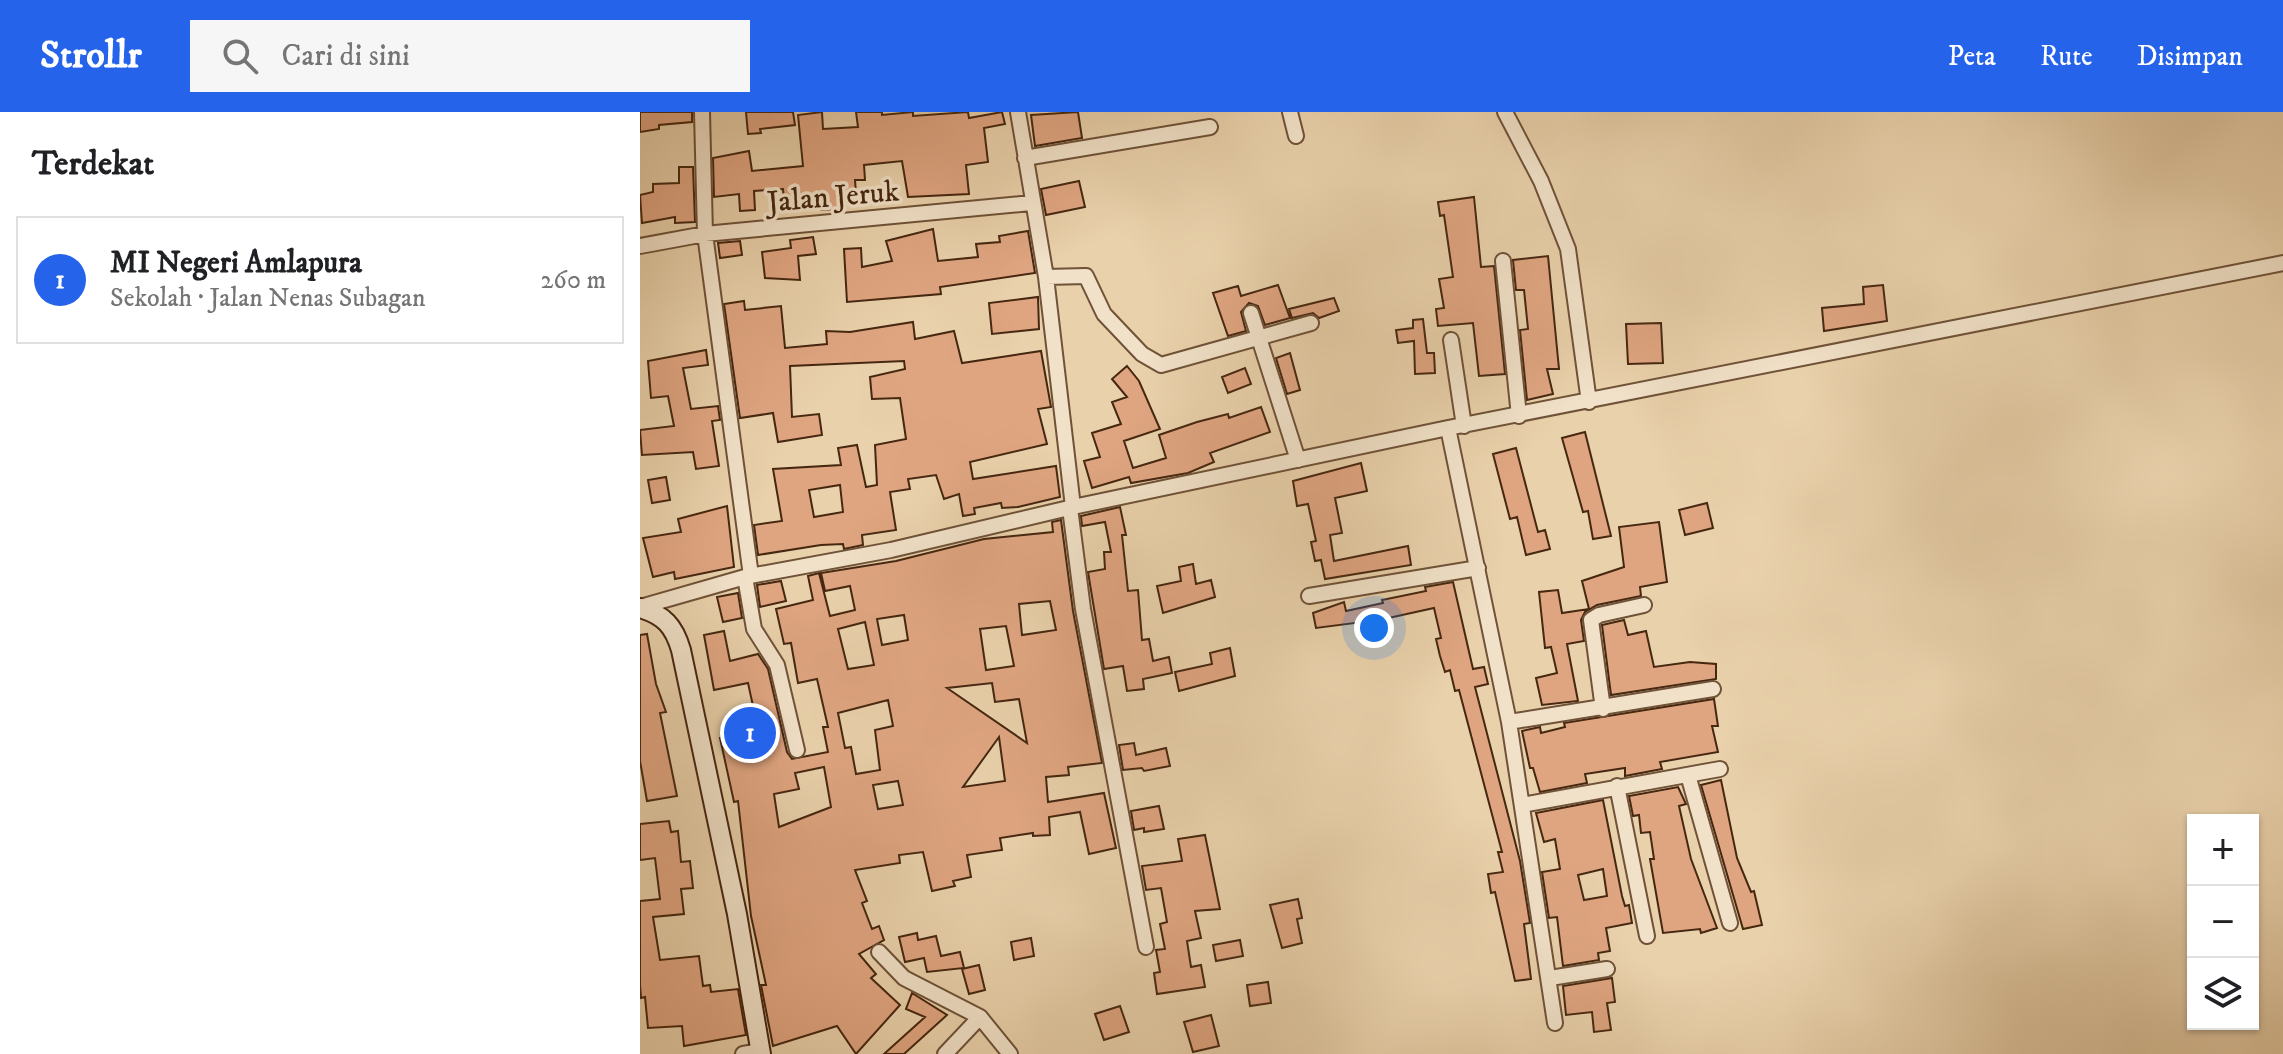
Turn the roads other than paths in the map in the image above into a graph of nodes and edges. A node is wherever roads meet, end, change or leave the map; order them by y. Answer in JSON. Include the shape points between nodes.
{"nodes":[{"id":1,"x":702,"y":112,"type":"edge"},
{"id":2,"x":1018,"y":112,"type":"edge"},
{"id":3,"x":1290,"y":112,"type":"edge"},
{"id":4,"x":1505,"y":112,"type":"edge"},
{"id":5,"x":1210,"y":127,"type":"dead end"},
{"id":6,"x":1296,"y":136,"type":"dead end"},
{"id":7,"x":1025,"y":158,"type":"junction"},
{"id":8,"x":1031,"y":203,"type":"junction"},
{"id":9,"x":705,"y":234,"type":"junction"},
{"id":10,"x":640,"y":246,"type":"edge"},
{"id":11,"x":1503,"y":261,"type":"dead end"},
{"id":12,"x":2283,"y":263,"type":"edge"},
{"id":13,"x":1046,"y":277,"type":"junction"},
{"id":14,"x":1251,"y":313,"type":"dead end"},
{"id":15,"x":1311,"y":323,"type":"dead end"},
{"id":16,"x":1260,"y":337,"type":"junction"},
{"id":17,"x":1451,"y":340,"type":"dead end"},
{"id":18,"x":1589,"y":402,"type":"junction"},
{"id":19,"x":1519,"y":416,"type":"junction"},
{"id":20,"x":1464,"y":426,"type":"junction"},
{"id":21,"x":1448,"y":428,"type":"junction"},
{"id":22,"x":1298,"y":460,"type":"junction"},
{"id":23,"x":1072,"y":507,"type":"junction"},
{"id":24,"x":1478,"y":568,"type":"junction"},
{"id":25,"x":748,"y":577,"type":"junction"},
{"id":26,"x":1309,"y":596,"type":"dead end"},
{"id":27,"x":1644,"y":605,"type":"dead end"},
{"id":28,"x":640,"y":607,"type":"edge"},
{"id":29,"x":1713,"y":689,"type":"dead end"},
{"id":30,"x":1603,"y":709,"type":"junction"},
{"id":31,"x":1509,"y":722,"type":"junction"},
{"id":32,"x":797,"y":750,"type":"dead end"},
{"id":33,"x":1720,"y":769,"type":"dead end"},
{"id":34,"x":1688,"y":775,"type":"junction"},
{"id":35,"x":1617,"y":786,"type":"junction"},
{"id":36,"x":1522,"y":805,"type":"junction"},
{"id":37,"x":1730,"y":923,"type":"dead end"},
{"id":38,"x":1647,"y":936,"type":"dead end"},
{"id":39,"x":1146,"y":947,"type":"dead end"},
{"id":40,"x":879,"y":952,"type":"dead end"},
{"id":41,"x":1607,"y":969,"type":"dead end"},
{"id":42,"x":1550,"y":978,"type":"junction"},
{"id":43,"x":980,"y":1017,"type":"junction"},
{"id":44,"x":1555,"y":1023,"type":"dead end"},
{"id":45,"x":755,"y":1053,"type":"edge"},
{"id":46,"x":945,"y":1054,"type":"edge"},
{"id":47,"x":1010,"y":1054,"type":"edge"}],
"edges":[{"from":1,"to":9,"type":"street"},
{"from":2,"to":7,"type":"street"},
{"from":3,"to":6,"type":"street"},
{"from":4,"to":18,"type":"street","via":[[1568,249]]},
{"from":5,"to":7,"type":"street"},
{"from":7,"to":8,"type":"street"},
{"from":8,"to":9,"type":"street","name":"Jalan Jeruk"},
{"from":8,"to":13,"type":"street"},
{"from":9,"to":10,"type":"street","name":"Jalan Jeruk"},
{"from":9,"to":25,"type":"street"},
{"from":11,"to":19,"type":"street"},
{"from":12,"to":18,"type":"street"},
{"from":13,"to":16,"type":"street","via":[[1086,276],[1104,314],[1142,354],[1161,365]]},
{"from":13,"to":23,"type":"street"},
{"from":14,"to":16,"type":"street"},
{"from":15,"to":16,"type":"street"},
{"from":16,"to":22,"type":"street"},
{"from":17,"to":20,"type":"street"},
{"from":18,"to":19,"type":"street"},
{"from":19,"to":20,"type":"street"},
{"from":20,"to":21,"type":"street"},
{"from":21,"to":22,"type":"street"},
{"from":21,"to":24,"type":"street"},
{"from":22,"to":23,"type":"street"},
{"from":23,"to":25,"type":"street"},
{"from":23,"to":39,"type":"street","via":[[1083,609]]},
{"from":24,"to":26,"type":"street"},
{"from":24,"to":31,"type":"street"},
{"from":25,"to":28,"type":"street"},
{"from":25,"to":32,"type":"street","via":[[754,629],[777,665]]},
{"from":27,"to":30,"type":"street","via":[[1591,620]]},
{"from":28,"to":45,"type":"main road","via":[[663,617],[681,650],[737,914]]},
{"from":29,"to":30,"type":"street"},
{"from":30,"to":31,"type":"street"},
{"from":31,"to":36,"type":"street"},
{"from":33,"to":34,"type":"street"},
{"from":34,"to":35,"type":"street"},
{"from":34,"to":37,"type":"street"},
{"from":35,"to":36,"type":"street"},
{"from":35,"to":38,"type":"street"},
{"from":36,"to":42,"type":"street"},
{"from":40,"to":43,"type":"street","via":[[904,978]]},
{"from":41,"to":42,"type":"street"},
{"from":42,"to":44,"type":"street"},
{"from":43,"to":46,"type":"street"},
{"from":43,"to":47,"type":"street"}]}
